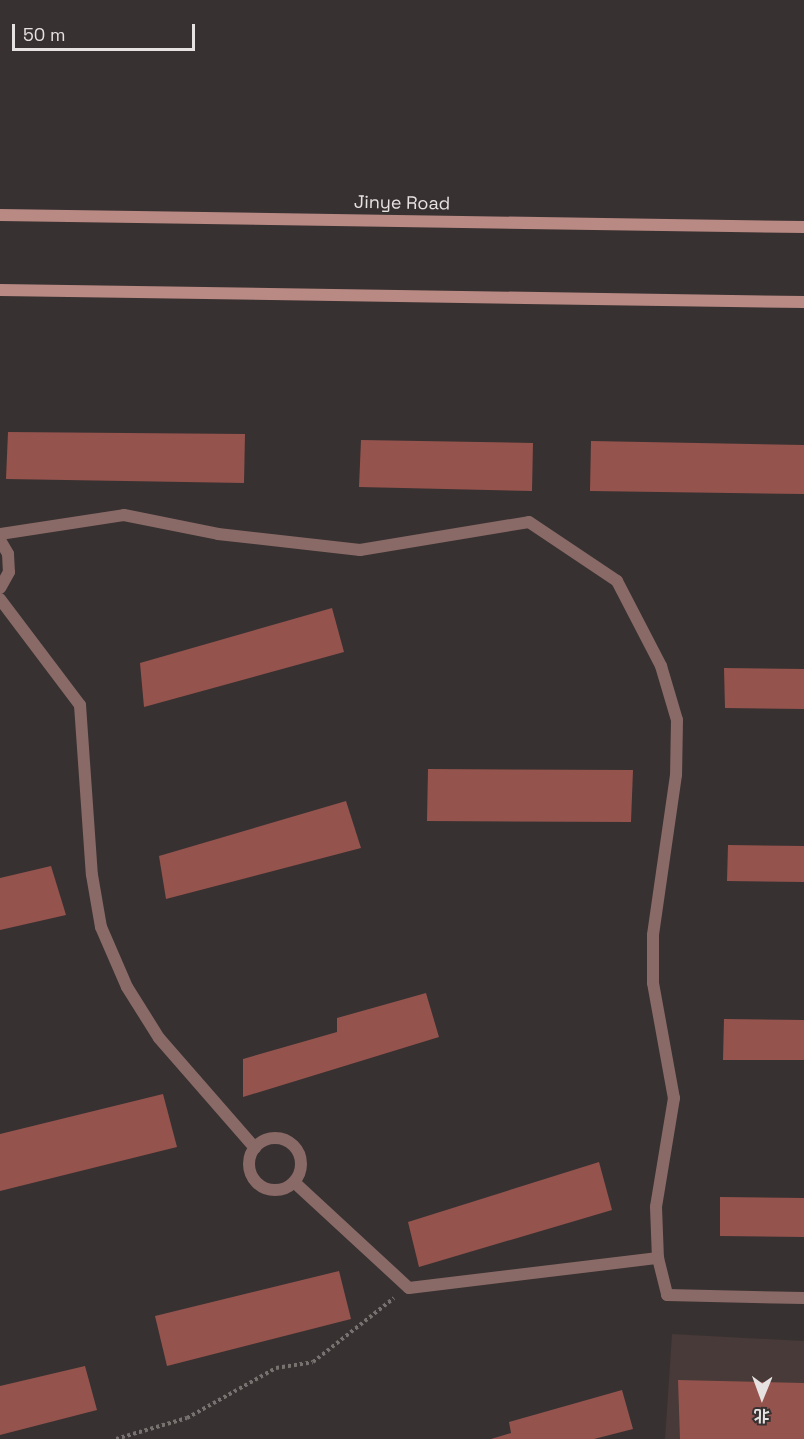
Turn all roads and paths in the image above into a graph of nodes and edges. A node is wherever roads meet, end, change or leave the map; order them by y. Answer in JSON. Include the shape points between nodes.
{"nodes":[{"id":1,"x":0,"y":215,"type":"edge"},
{"id":2,"x":804,"y":227,"type":"edge"},
{"id":3,"x":0,"y":290,"type":"edge"},
{"id":4,"x":804,"y":302,"type":"edge"},
{"id":5,"x":0,"y":534,"type":"edge"},
{"id":6,"x":0,"y":540,"type":"edge"},
{"id":7,"x":0,"y":588,"type":"edge"},
{"id":8,"x":0,"y":599,"type":"edge"},
{"id":9,"x":255,"y":1148,"type":"junction"},
{"id":10,"x":294,"y":1182,"type":"junction"},
{"id":11,"x":658,"y":1258,"type":"junction"},
{"id":12,"x":409,"y":1288,"type":"junction"},
{"id":13,"x":804,"y":1298,"type":"edge"},
{"id":14,"x":116,"y":1439,"type":"edge"}],
"edges":[{"from":1,"to":2,"type":"main road","name":"Jinye Road"},
{"from":3,"to":4,"type":"main road"},
{"from":5,"to":11,"type":"street","via":[[124,515],[218,534],[360,550],[530,522],[617,581],[661,666],[677,720],[676,776],[653,935],[653,983],[674,1098],[656,1207]]},
{"from":6,"to":7,"type":"street","via":[[8,554],[9,572]]},
{"from":8,"to":9,"type":"street","via":[[80,705],[92,875],[101,927],[127,987],[179,1064]]},
{"from":9,"to":10,"type":"street","via":[[250,1164],[256,1180],[279,1189]]},
{"from":9,"to":10,"type":"street","via":[[277,1138],[292,1144],[301,1158]]},
{"from":10,"to":12,"type":"street"},
{"from":11,"to":12,"type":"street"},
{"from":11,"to":13,"type":"street","via":[[667,1295]]},
{"from":12,"to":14,"type":"path","via":[[313,1362],[276,1368],[187,1418]]}]}
